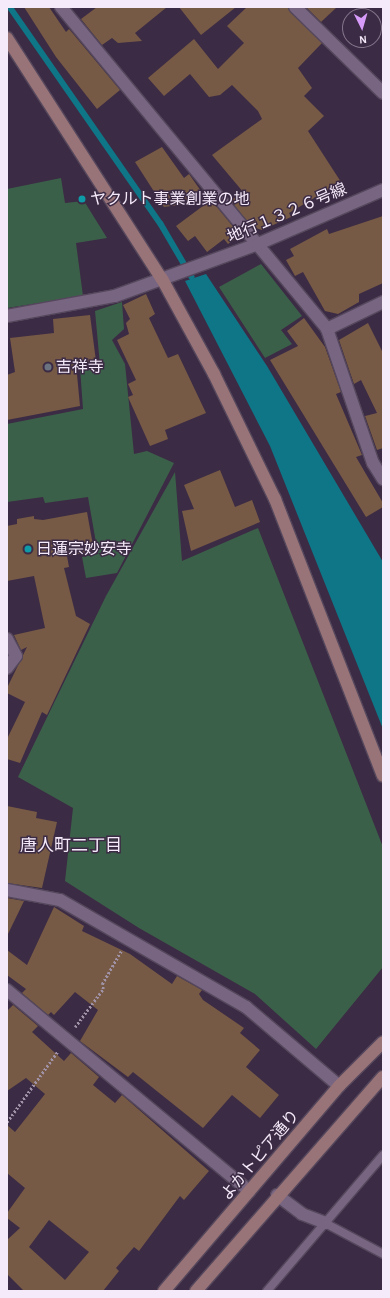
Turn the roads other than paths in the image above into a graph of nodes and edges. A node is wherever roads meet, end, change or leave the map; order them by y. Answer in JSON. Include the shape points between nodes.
{"nodes":[{"id":1,"x":61,"y":7,"type":"edge"},
{"id":2,"x":295,"y":7,"type":"edge"},
{"id":3,"x":7,"y":38,"type":"edge"},
{"id":4,"x":383,"y":93,"type":"edge"},
{"id":5,"x":383,"y":190,"type":"edge"},
{"id":6,"x":258,"y":244,"type":"junction"},
{"id":7,"x":162,"y":279,"type":"junction"},
{"id":8,"x":383,"y":302,"type":"edge"},
{"id":9,"x":7,"y":316,"type":"edge"},
{"id":10,"x":326,"y":329,"type":"junction"},
{"id":11,"x":383,"y":479,"type":"edge"},
{"id":12,"x":7,"y":639,"type":"edge"},
{"id":13,"x":7,"y":668,"type":"edge"},
{"id":14,"x":383,"y":776,"type":"edge"},
{"id":15,"x":7,"y":890,"type":"edge"},
{"id":16,"x":7,"y":990,"type":"edge"},
{"id":17,"x":383,"y":1042,"type":"edge"},
{"id":18,"x":383,"y":1077,"type":"edge"},
{"id":19,"x":339,"y":1086,"type":"junction"},
{"id":20,"x":383,"y":1155,"type":"edge"},
{"id":21,"x":249,"y":1191,"type":"junction"},
{"id":22,"x":277,"y":1195,"type":"junction"},
{"id":23,"x":325,"y":1223,"type":"junction"},
{"id":24,"x":383,"y":1254,"type":"edge"},
{"id":25,"x":164,"y":1291,"type":"edge"},
{"id":26,"x":196,"y":1291,"type":"edge"},
{"id":27,"x":268,"y":1291,"type":"edge"}],
"edges":[{"from":1,"to":6,"type":"street"},
{"from":2,"to":4,"type":"street"},
{"from":3,"to":7,"type":"street"},
{"from":5,"to":6,"type":"street","name":"地行１３２６号線"},
{"from":6,"to":7,"type":"street","name":"地行１３２６号線"},
{"from":6,"to":10,"type":"street"},
{"from":7,"to":9,"type":"street","via":[[115,296]]},
{"from":7,"to":14,"type":"street","via":[[214,374],[275,499]]},
{"from":8,"to":10,"type":"street"},
{"from":10,"to":11,"type":"street","via":[[373,463]]},
{"from":12,"to":13,"type":"street","via":[[16,656]]},
{"from":15,"to":19,"type":"street","via":[[60,900],[246,1007]]},
{"from":16,"to":21,"type":"street"},
{"from":17,"to":19,"type":"street","name":"よかトピア通り"},
{"from":18,"to":22,"type":"street"},
{"from":19,"to":21,"type":"street","name":"よかトピア通り"},
{"from":20,"to":23,"type":"lane"},
{"from":21,"to":25,"type":"street","name":"よかトピア通り"},
{"from":22,"to":23,"type":"street","via":[[302,1214]]},
{"from":22,"to":26,"type":"street"},
{"from":23,"to":24,"type":"lane"},
{"from":23,"to":27,"type":"lane"}]}
